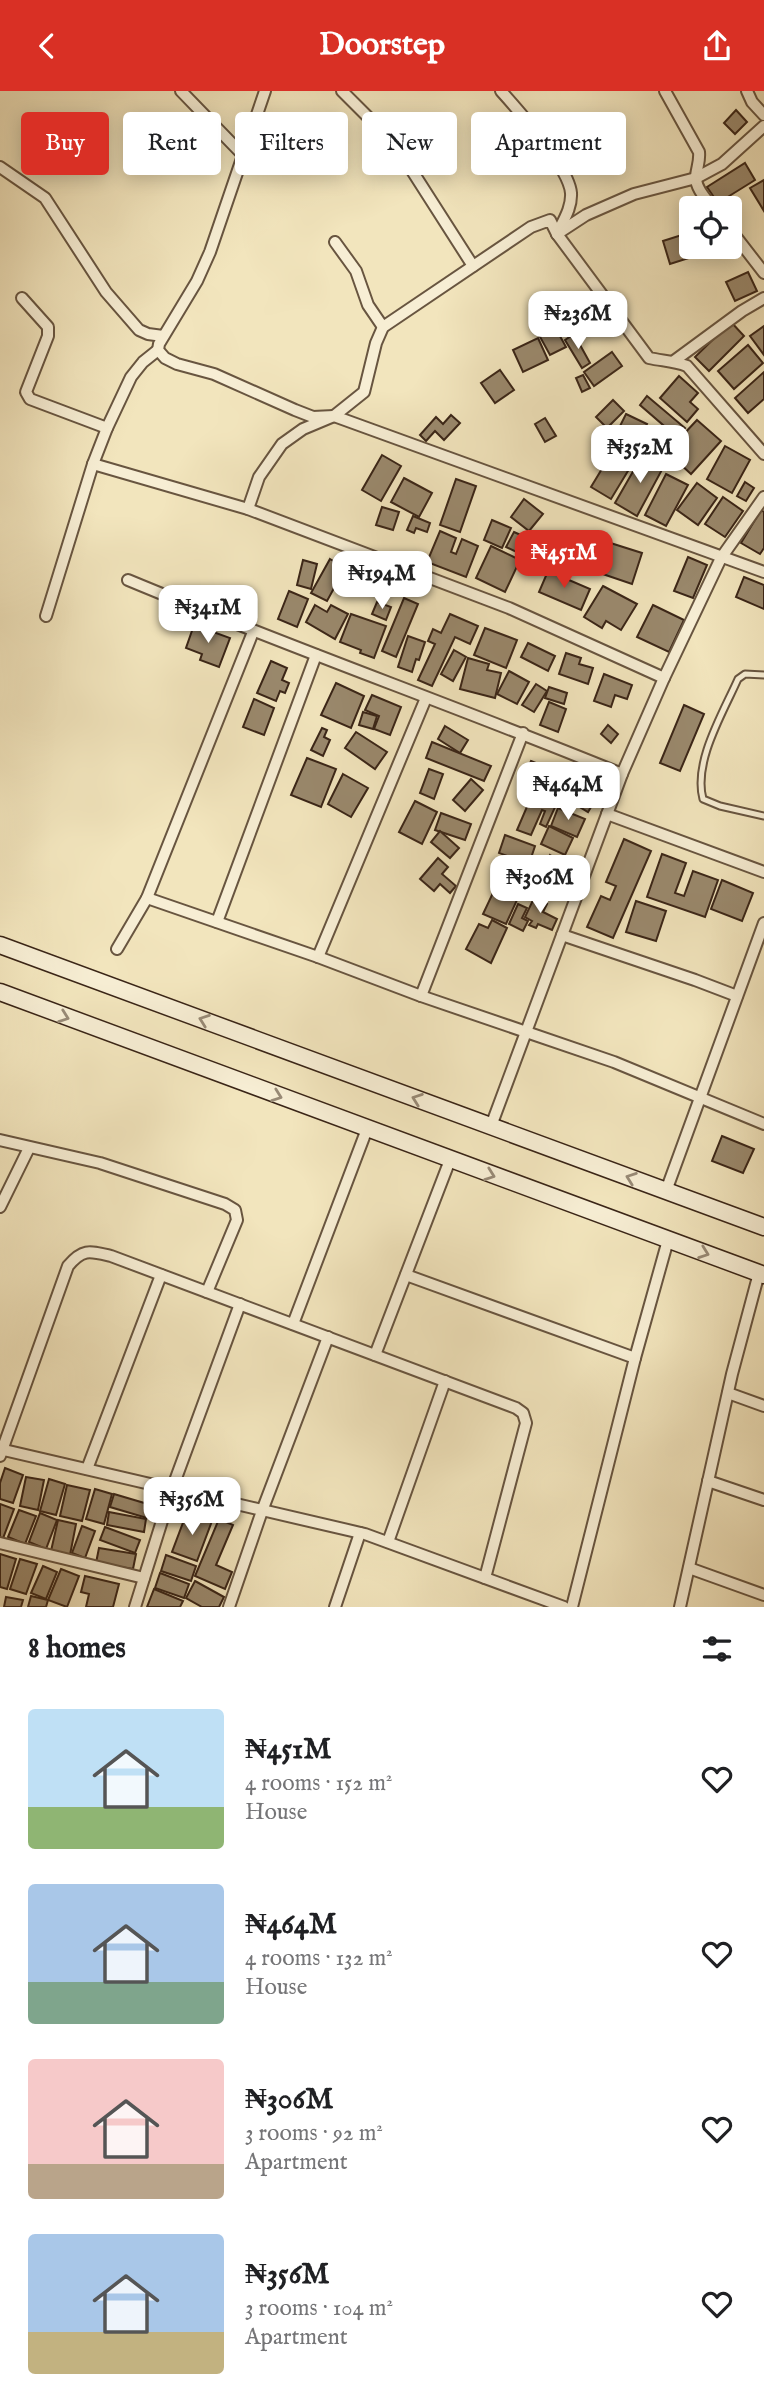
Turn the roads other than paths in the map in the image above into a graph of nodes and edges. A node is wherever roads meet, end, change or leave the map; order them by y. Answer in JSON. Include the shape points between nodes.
{"nodes":[{"id":1,"x":181,"y":91,"type":"edge"},
{"id":2,"x":265,"y":91,"type":"edge"},
{"id":3,"x":342,"y":91,"type":"edge"},
{"id":4,"x":501,"y":91,"type":"edge"},
{"id":5,"x":665,"y":91,"type":"edge"},
{"id":6,"x":747,"y":91,"type":"edge"},
{"id":7,"x":258,"y":112,"type":"edge"},
{"id":8,"x":764,"y":115,"type":"edge"},
{"id":9,"x":764,"y":126,"type":"edge"},
{"id":10,"x":235,"y":147,"type":"edge"},
{"id":11,"x":0,"y":167,"type":"edge"},
{"id":12,"x":236,"y":175,"type":"edge"},
{"id":13,"x":696,"y":177,"type":"junction"},
{"id":14,"x":705,"y":196,"type":"edge"},
{"id":15,"x":557,"y":234,"type":"junction"},
{"id":16,"x":335,"y":241,"type":"dead end"},
{"id":17,"x":742,"y":245,"type":"edge"},
{"id":18,"x":473,"y":266,"type":"junction"},
{"id":19,"x":764,"y":273,"type":"edge"},
{"id":20,"x":22,"y":298,"type":"dead end"},
{"id":21,"x":764,"y":298,"type":"edge"},
{"id":22,"x":383,"y":327,"type":"junction"},
{"id":23,"x":163,"y":336,"type":"junction"},
{"id":24,"x":158,"y":350,"type":"junction"},
{"id":25,"x":674,"y":361,"type":"junction"},
{"id":26,"x":334,"y":416,"type":"junction"},
{"id":27,"x":107,"y":428,"type":"junction"},
{"id":28,"x":764,"y":454,"type":"edge"},
{"id":29,"x":93,"y":464,"type":"junction"},
{"id":30,"x":764,"y":497,"type":"edge"},
{"id":31,"x":248,"y":509,"type":"junction"},
{"id":32,"x":721,"y":558,"type":"junction"},
{"id":33,"x":764,"y":572,"type":"edge"},
{"id":34,"x":128,"y":580,"type":"dead end"},
{"id":35,"x":46,"y":616,"type":"dead end"},
{"id":36,"x":253,"y":632,"type":"junction"},
{"id":37,"x":316,"y":655,"type":"junction"},
{"id":38,"x":764,"y":675,"type":"edge"},
{"id":39,"x":664,"y":678,"type":"junction"},
{"id":40,"x":426,"y":698,"type":"junction"},
{"id":41,"x":523,"y":733,"type":"junction"},
{"id":42,"x":622,"y":774,"type":"junction"},
{"id":43,"x":607,"y":814,"type":"junction"},
{"id":44,"x":764,"y":816,"type":"edge"},
{"id":45,"x":764,"y":872,"type":"edge"},
{"id":46,"x":147,"y":898,"type":"junction"},
{"id":47,"x":216,"y":922,"type":"junction"},
{"id":48,"x":764,"y":923,"type":"edge"},
{"id":49,"x":562,"y":935,"type":"junction"},
{"id":50,"x":0,"y":945,"type":"edge"},
{"id":51,"x":117,"y":949,"type":"dead end"},
{"id":52,"x":317,"y":957,"type":"junction"},
{"id":53,"x":0,"y":992,"type":"edge"},
{"id":54,"x":421,"y":996,"type":"junction"},
{"id":55,"x":737,"y":996,"type":"junction"},
{"id":56,"x":526,"y":1033,"type":"junction"},
{"id":57,"x":699,"y":1097,"type":"junction"},
{"id":58,"x":764,"y":1124,"type":"edge"},
{"id":59,"x":491,"y":1126,"type":"junction"},
{"id":60,"x":367,"y":1129,"type":"junction"},
{"id":61,"x":0,"y":1140,"type":"edge"},
{"id":62,"x":29,"y":1148,"type":"junction"},
{"id":63,"x":450,"y":1160,"type":"junction"},
{"id":64,"x":666,"y":1191,"type":"junction"},
{"id":65,"x":0,"y":1207,"type":"edge"},
{"id":66,"x":764,"y":1227,"type":"edge"},
{"id":67,"x":668,"y":1240,"type":"junction"},
{"id":68,"x":762,"y":1274,"type":"edge"},
{"id":69,"x":162,"y":1275,"type":"junction"},
{"id":70,"x":406,"y":1275,"type":"junction"},
{"id":71,"x":207,"y":1292,"type":"junction"},
{"id":72,"x":240,"y":1304,"type":"junction"},
{"id":73,"x":293,"y":1324,"type":"junction"},
{"id":74,"x":328,"y":1337,"type":"junction"},
{"id":75,"x":375,"y":1355,"type":"junction"},
{"id":76,"x":635,"y":1358,"type":"junction"},
{"id":77,"x":445,"y":1381,"type":"junction"},
{"id":78,"x":728,"y":1393,"type":"junction"},
{"id":79,"x":764,"y":1406,"type":"edge"},
{"id":80,"x":1,"y":1451,"type":"edge"},
{"id":81,"x":87,"y":1469,"type":"junction"},
{"id":82,"x":708,"y":1481,"type":"junction"},
{"id":83,"x":172,"y":1489,"type":"junction"},
{"id":84,"x":764,"y":1500,"type":"edge"},
{"id":85,"x":262,"y":1511,"type":"junction"},
{"id":86,"x":360,"y":1533,"type":"junction"},
{"id":87,"x":388,"y":1542,"type":"junction"},
{"id":88,"x":0,"y":1543,"type":"edge"},
{"id":89,"x":689,"y":1568,"type":"junction"},
{"id":90,"x":144,"y":1578,"type":"junction"},
{"id":91,"x":485,"y":1578,"type":"junction"},
{"id":92,"x":764,"y":1595,"type":"edge"},
{"id":93,"x":546,"y":1604,"type":"edge"},
{"id":94,"x":135,"y":1607,"type":"edge"},
{"id":95,"x":229,"y":1607,"type":"edge"},
{"id":96,"x":335,"y":1607,"type":"edge"},
{"id":97,"x":564,"y":1607,"type":"edge"},
{"id":98,"x":572,"y":1607,"type":"edge"},
{"id":99,"x":680,"y":1607,"type":"edge"}],
"edges":[{"from":1,"to":10,"type":"street"},
{"from":2,"to":7,"type":"street"},
{"from":3,"to":18,"type":"street","via":[[402,155]]},
{"from":4,"to":15,"type":"street","via":[[566,177],[571,205]]},
{"from":5,"to":13,"type":"street","via":[[699,152]]},
{"from":6,"to":8,"type":"street"},
{"from":9,"to":13,"type":"street","via":[[722,164]]},
{"from":11,"to":23,"type":"street","via":[[45,198],[106,292],[139,330]]},
{"from":12,"to":23,"type":"street","via":[[197,281]]},
{"from":13,"to":14,"type":"street"},
{"from":13,"to":15,"type":"street","via":[[634,194]]},
{"from":15,"to":18,"type":"street","via":[[550,220],[531,227]]},
{"from":15,"to":25,"type":"street","via":[[649,358]]},
{"from":16,"to":22,"type":"street","via":[[356,271],[368,305]]},
{"from":17,"to":19,"type":"street"},
{"from":18,"to":22,"type":"street"},
{"from":20,"to":27,"type":"street","via":[[48,327],[26,392],[30,399]]},
{"from":21,"to":25,"type":"street"},
{"from":22,"to":26,"type":"street","via":[[364,392]]},
{"from":23,"to":24,"type":"street"},
{"from":24,"to":26,"type":"street","via":[[177,364],[313,417]]},
{"from":24,"to":27,"type":"street","via":[[131,377]]},
{"from":25,"to":28,"type":"street","via":[[687,366]]},
{"from":26,"to":31,"type":"street","via":[[282,444],[259,477]]},
{"from":26,"to":32,"type":"street"},
{"from":27,"to":29,"type":"street"},
{"from":29,"to":31,"type":"street"},
{"from":29,"to":35,"type":"street"},
{"from":30,"to":32,"type":"street"},
{"from":31,"to":39,"type":"street","via":[[509,608]]},
{"from":32,"to":33,"type":"street"},
{"from":32,"to":39,"type":"street"},
{"from":34,"to":36,"type":"street"},
{"from":36,"to":37,"type":"street"},
{"from":36,"to":46,"type":"street"},
{"from":37,"to":40,"type":"street"},
{"from":37,"to":47,"type":"street"},
{"from":38,"to":44,"type":"lane","via":[[745,674],[738,679],[702,762],[700,788],[703,799]]},
{"from":39,"to":42,"type":"street"},
{"from":40,"to":41,"type":"street"},
{"from":40,"to":52,"type":"street"},
{"from":41,"to":42,"type":"street"},
{"from":41,"to":54,"type":"street"},
{"from":42,"to":43,"type":"street"},
{"from":43,"to":45,"type":"street"},
{"from":43,"to":49,"type":"street"},
{"from":46,"to":47,"type":"street"},
{"from":46,"to":51,"type":"street"},
{"from":47,"to":52,"type":"street"},
{"from":48,"to":55,"type":"street"},
{"from":49,"to":55,"type":"street"},
{"from":49,"to":56,"type":"street"},
{"from":59,"to":50,"type":"main road","one_way":true},
{"from":52,"to":54,"type":"street"},
{"from":53,"to":60,"type":"main road","one_way":true},
{"from":54,"to":56,"type":"street"},
{"from":55,"to":57,"type":"street"},
{"from":56,"to":57,"type":"street"},
{"from":56,"to":59,"type":"street"},
{"from":57,"to":58,"type":"street"},
{"from":57,"to":64,"type":"street"},
{"from":64,"to":59,"type":"main road","one_way":true},
{"from":60,"to":63,"type":"main road"},
{"from":60,"to":73,"type":"street"},
{"from":61,"to":62,"type":"street"},
{"from":62,"to":65,"type":"street"},
{"from":62,"to":71,"type":"street","via":[[100,1163],[235,1210],[237,1220]]},
{"from":63,"to":67,"type":"main road","one_way":true},
{"from":63,"to":70,"type":"street"},
{"from":64,"to":66,"type":"main road"},
{"from":67,"to":68,"type":"main road","one_way":true},
{"from":67,"to":76,"type":"street"},
{"from":68,"to":78,"type":"street"},
{"from":69,"to":71,"type":"street"},
{"from":69,"to":80,"type":"street","via":[[89,1251],[76,1256],[68,1266]]},
{"from":69,"to":81,"type":"street"},
{"from":70,"to":75,"type":"street"},
{"from":70,"to":76,"type":"street"},
{"from":71,"to":72,"type":"street"},
{"from":72,"to":73,"type":"street"},
{"from":72,"to":83,"type":"street"},
{"from":73,"to":74,"type":"street"},
{"from":74,"to":75,"type":"street"},
{"from":74,"to":85,"type":"street"},
{"from":75,"to":77,"type":"street"},
{"from":76,"to":98,"type":"street"},
{"from":77,"to":87,"type":"street"},
{"from":77,"to":91,"type":"street","via":[[516,1408],[526,1423]]},
{"from":78,"to":79,"type":"street"},
{"from":78,"to":82,"type":"street"},
{"from":80,"to":81,"type":"street"},
{"from":81,"to":83,"type":"street"},
{"from":82,"to":84,"type":"street"},
{"from":82,"to":89,"type":"street"},
{"from":83,"to":85,"type":"street"},
{"from":83,"to":90,"type":"street"},
{"from":85,"to":86,"type":"street"},
{"from":85,"to":95,"type":"street"},
{"from":86,"to":87,"type":"street"},
{"from":86,"to":96,"type":"street"},
{"from":87,"to":91,"type":"street"},
{"from":88,"to":90,"type":"street"},
{"from":89,"to":92,"type":"street"},
{"from":89,"to":99,"type":"street"},
{"from":90,"to":94,"type":"street"},
{"from":91,"to":93,"type":"street"},
{"from":93,"to":97,"type":"street"}]}
